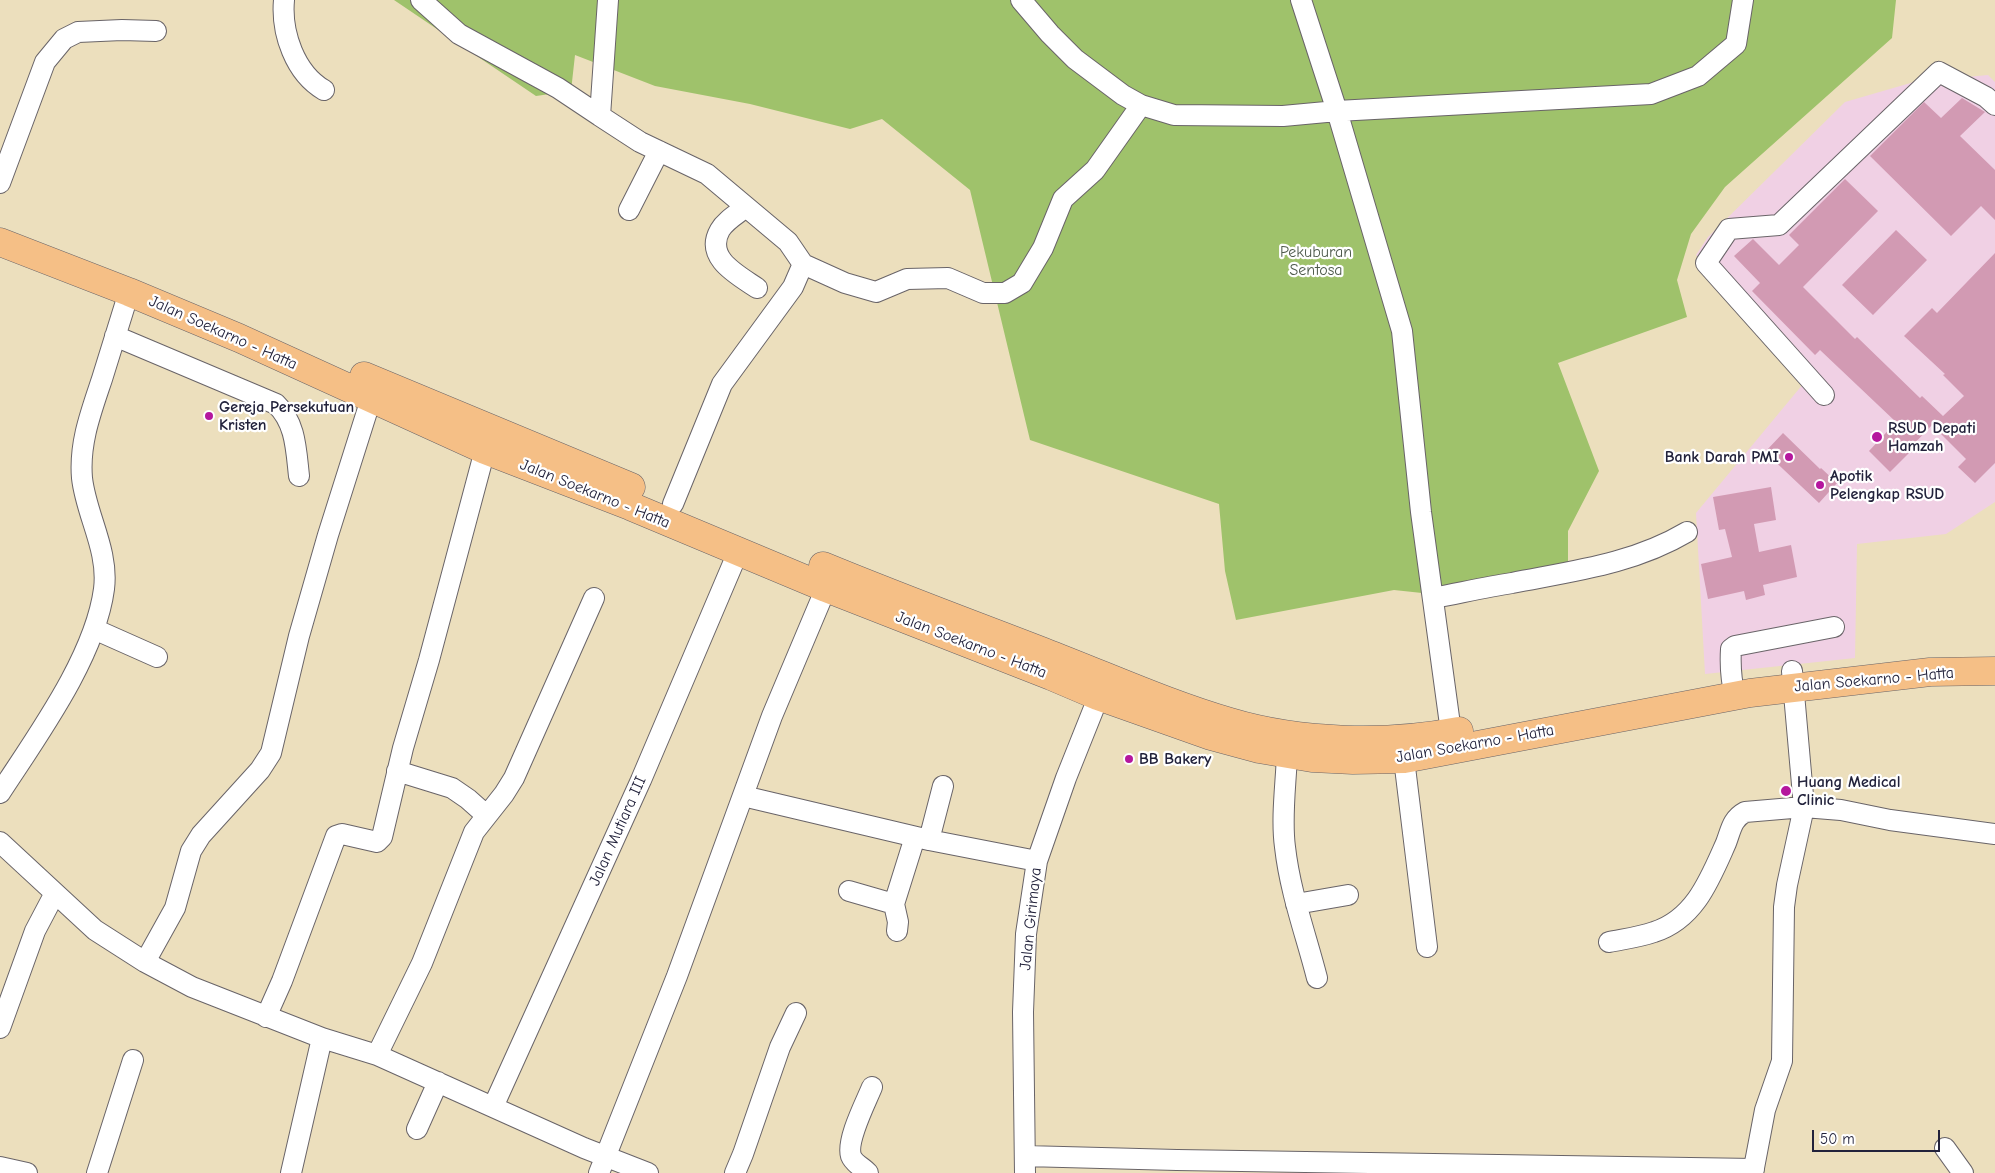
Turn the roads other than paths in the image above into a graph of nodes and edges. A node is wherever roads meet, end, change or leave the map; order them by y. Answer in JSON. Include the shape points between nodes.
{"nodes":[{"id":1,"x":284,"y":0,"type":"edge"},
{"id":2,"x":421,"y":0,"type":"edge"},
{"id":3,"x":608,"y":0,"type":"edge"},
{"id":4,"x":1021,"y":0,"type":"edge"},
{"id":5,"x":1301,"y":0,"type":"edge"},
{"id":6,"x":1743,"y":0,"type":"edge"},
{"id":7,"x":156,"y":31,"type":"dead end"},
{"id":8,"x":324,"y":90,"type":"dead end"},
{"id":9,"x":1141,"y":105,"type":"junction"},
{"id":10,"x":1995,"y":106,"type":"edge"},
{"id":11,"x":1337,"y":111,"type":"junction"},
{"id":12,"x":600,"y":116,"type":"junction"},
{"id":13,"x":659,"y":151,"type":"junction"},
{"id":14,"x":0,"y":184,"type":"edge"},
{"id":15,"x":746,"y":207,"type":"junction"},
{"id":16,"x":629,"y":210,"type":"dead end"},
{"id":17,"x":0,"y":224,"type":"edge"},
{"id":18,"x":0,"y":242,"type":"edge"},
{"id":19,"x":803,"y":264,"type":"junction"},
{"id":20,"x":757,"y":288,"type":"dead end"},
{"id":21,"x":129,"y":292,"type":"junction"},
{"id":22,"x":115,"y":336,"type":"junction"},
{"id":23,"x":324,"y":368,"type":"junction"},
{"id":24,"x":1824,"y":395,"type":"dead end"},
{"id":25,"x":371,"y":399,"type":"junction"},
{"id":26,"x":484,"y":450,"type":"junction"},
{"id":27,"x":299,"y":476,"type":"dead end"},
{"id":28,"x":673,"y":504,"type":"junction"},
{"id":29,"x":1687,"y":532,"type":"dead end"},
{"id":30,"x":738,"y":552,"type":"junction"},
{"id":31,"x":826,"y":588,"type":"junction"},
{"id":32,"x":594,"y":598,"type":"dead end"},
{"id":33,"x":1434,"y":598,"type":"junction"},
{"id":34,"x":1834,"y":627,"type":"dead end"},
{"id":35,"x":94,"y":629,"type":"junction"},
{"id":36,"x":1995,"y":653,"type":"edge"},
{"id":37,"x":157,"y":657,"type":"dead end"},
{"id":38,"x":1995,"y":671,"type":"edge"},
{"id":39,"x":1792,"y":679,"type":"junction"},
{"id":40,"x":1102,"y":686,"type":"junction"},
{"id":41,"x":1733,"y":687,"type":"junction"},
{"id":42,"x":1452,"y":732,"type":"junction"},
{"id":43,"x":1287,"y":754,"type":"junction"},
{"id":44,"x":1404,"y":759,"type":"junction"},
{"id":45,"x":397,"y":771,"type":"junction"},
{"id":46,"x":943,"y":786,"type":"dead end"},
{"id":47,"x":0,"y":793,"type":"edge"},
{"id":48,"x":743,"y":796,"type":"junction"},
{"id":49,"x":1804,"y":807,"type":"junction"},
{"id":50,"x":486,"y":815,"type":"junction"},
{"id":51,"x":1995,"y":834,"type":"edge"},
{"id":52,"x":922,"y":838,"type":"junction"},
{"id":53,"x":0,"y":842,"type":"edge"},
{"id":54,"x":1037,"y":861,"type":"junction"},
{"id":55,"x":849,"y":892,"type":"dead end"},
{"id":56,"x":55,"y":893,"type":"junction"},
{"id":57,"x":1348,"y":895,"type":"dead end"},
{"id":58,"x":894,"y":904,"type":"junction"},
{"id":59,"x":1296,"y":904,"type":"junction"},
{"id":60,"x":897,"y":931,"type":"dead end"},
{"id":61,"x":1609,"y":942,"type":"dead end"},
{"id":62,"x":1427,"y":947,"type":"dead end"},
{"id":63,"x":145,"y":962,"type":"junction"},
{"id":64,"x":1317,"y":978,"type":"dead end"},
{"id":65,"x":796,"y":1013,"type":"dead end"},
{"id":66,"x":266,"y":1016,"type":"junction"},
{"id":67,"x":0,"y":1028,"type":"edge"},
{"id":68,"x":322,"y":1038,"type":"junction"},
{"id":69,"x":377,"y":1055,"type":"junction"},
{"id":70,"x":133,"y":1060,"type":"dead end"},
{"id":71,"x":438,"y":1082,"type":"junction"},
{"id":72,"x":872,"y":1087,"type":"dead end"},
{"id":73,"x":493,"y":1107,"type":"junction"},
{"id":74,"x":417,"y":1129,"type":"dead end"},
{"id":75,"x":1945,"y":1148,"type":"dead end"},
{"id":76,"x":1025,"y":1164,"type":"edge"},
{"id":77,"x":602,"y":1165,"type":"edge"},
{"id":78,"x":0,"y":1167,"type":"edge"},
{"id":79,"x":1753,"y":1171,"type":"edge"},
{"id":80,"x":26,"y":1173,"type":"edge"},
{"id":81,"x":97,"y":1173,"type":"edge"},
{"id":82,"x":290,"y":1173,"type":"edge"},
{"id":83,"x":648,"y":1173,"type":"edge"},
{"id":84,"x":735,"y":1173,"type":"edge"},
{"id":85,"x":868,"y":1173,"type":"edge"},
{"id":86,"x":1963,"y":1173,"type":"edge"}],
"edges":[{"from":1,"to":8,"type":"street","via":[[291,50],[313,83]]},
{"from":2,"to":12,"type":"street","via":[[459,34],[558,88]]},
{"from":3,"to":12,"type":"street"},
{"from":4,"to":9,"type":"street","via":[[1075,59],[1123,96]]},
{"from":5,"to":11,"type":"street"},
{"from":6,"to":11,"type":"street","via":[[1736,44],[1698,76],[1651,94]]},
{"from":7,"to":14,"type":"street","via":[[78,32],[64,39],[45,62]]},
{"from":9,"to":11,"type":"street","via":[[1174,115],[1283,116]]},
{"from":9,"to":19,"type":"street","via":[[1095,170],[1063,199],[1039,255],[1022,283],[1005,293],[983,293],[948,278],[907,278],[876,292],[845,283]]},
{"from":10,"to":24,"type":"street","via":[[1986,97],[1939,72],[1779,225],[1729,229],[1706,263]]},
{"from":11,"to":33,"type":"street","via":[[1402,332],[1421,512]]},
{"from":12,"to":13,"type":"street"},
{"from":13,"to":15,"type":"street","via":[[707,174]]},
{"from":13,"to":16,"type":"street"},
{"from":15,"to":19,"type":"street","via":[[788,242]]},
{"from":15,"to":20,"type":"street","via":[[719,231],[715,246],[725,265]]},
{"from":17,"to":23,"type":"highway","name":"Jalan Soekarno - Hatta","via":[[89,258]]},
{"from":18,"to":21,"type":"highway","name":"Jalan Soekarno - Hatta"},
{"from":19,"to":28,"type":"street","via":[[793,287],[722,384]]},
{"from":21,"to":22,"type":"street"},
{"from":21,"to":23,"type":"highway","name":"Jalan Soekarno - Hatta","via":[[239,338]]},
{"from":22,"to":27,"type":"street","via":[[276,404],[292,429]]},
{"from":22,"to":35,"type":"street","via":[[83,438],[82,479],[104,561],[105,588]]},
{"from":23,"to":25,"type":"highway","name":"Jalan Soekarno - Hatta"},
{"from":23,"to":28,"type":"highway","name":"Jalan Soekarno - Hatta"},
{"from":25,"to":26,"type":"highway","name":"Jalan Soekarno - Hatta"},
{"from":25,"to":63,"type":"street","via":[[299,636],[271,753],[260,770],[201,835],[192,850],[175,908]]},
{"from":26,"to":30,"type":"highway","name":"Jalan Soekarno - Hatta"},
{"from":26,"to":45,"type":"street"},
{"from":28,"to":40,"type":"highway","name":"Jalan Soekarno - Hatta"},
{"from":29,"to":33,"type":"street","via":[[1636,555],[1589,570]]},
{"from":30,"to":31,"type":"highway","name":"Jalan Soekarno - Hatta"},
{"from":30,"to":73,"type":"street","name":"Jalan Mutiara III","via":[[645,772]]},
{"from":31,"to":40,"type":"highway","name":"Jalan Soekarno - Hatta"},
{"from":31,"to":48,"type":"street","via":[[772,716]]},
{"from":32,"to":50,"type":"street","via":[[514,778]]},
{"from":33,"to":42,"type":"street"},
{"from":34,"to":41,"type":"street","via":[[1735,646],[1731,650]]},
{"from":35,"to":37,"type":"street"},
{"from":35,"to":47,"type":"street","via":[[60,698]]},
{"from":36,"to":39,"type":"highway","name":"Jalan Soekarno - Hatta","via":[[1933,656]]},
{"from":38,"to":39,"type":"highway","name":"Jalan Soekarno - Hatta"},
{"from":39,"to":41,"type":"highway","name":"Jalan Soekarno - Hatta"},
{"from":39,"to":49,"type":"street"},
{"from":40,"to":42,"type":"highway","name":"Jalan Soekarno - Hatta","via":[[1259,730],[1331,739],[1389,739]]},
{"from":40,"to":43,"type":"highway","name":"Jalan Soekarno - Hatta","via":[[1211,736]]},
{"from":40,"to":54,"type":"street","name":"Jalan Girimaya"},
{"from":41,"to":42,"type":"highway","name":"Jalan Soekarno - Hatta"},
{"from":41,"to":44,"type":"highway","name":"Jalan Soekarno - Hatta"},
{"from":43,"to":44,"type":"highway","name":"Jalan Soekarno - Hatta","via":[[1353,760]]},
{"from":43,"to":59,"type":"street","via":[[1285,846]]},
{"from":44,"to":62,"type":"street"},
{"from":45,"to":50,"type":"street","via":[[452,788]]},
{"from":45,"to":66,"type":"street","via":[[380,840],[342,834],[335,838]]},
{"from":46,"to":52,"type":"street"},
{"from":48,"to":52,"type":"street"},
{"from":48,"to":77,"type":"street","via":[[677,976]]},
{"from":49,"to":51,"type":"street"},
{"from":49,"to":61,"type":"street","via":[[1739,815],[1698,900],[1687,913],[1656,932]]},
{"from":49,"to":79,"type":"street","via":[[1784,907],[1782,1062],[1765,1110]]},
{"from":50,"to":69,"type":"street","via":[[474,832],[422,964]]},
{"from":52,"to":54,"type":"street"},
{"from":52,"to":58,"type":"street"},
{"from":53,"to":56,"type":"street"},
{"from":54,"to":76,"type":"street","name":"Jalan Girimaya","via":[[1026,934],[1023,1012]]},
{"from":55,"to":58,"type":"street"},
{"from":56,"to":63,"type":"street","via":[[95,930]]},
{"from":56,"to":67,"type":"street","via":[[35,930]]},
{"from":57,"to":59,"type":"street"},
{"from":58,"to":60,"type":"street"},
{"from":59,"to":64,"type":"street"},
{"from":63,"to":66,"type":"street","via":[[192,987]]},
{"from":65,"to":84,"type":"street"},
{"from":66,"to":68,"type":"street"},
{"from":68,"to":69,"type":"street"},
{"from":68,"to":82,"type":"street"},
{"from":69,"to":71,"type":"street"},
{"from":70,"to":81,"type":"street"},
{"from":71,"to":73,"type":"street"},
{"from":71,"to":74,"type":"street"},
{"from":72,"to":85,"type":"street","via":[[850,1152],[856,1163]]},
{"from":73,"to":77,"type":"street","via":[[584,1148]]},
{"from":75,"to":86,"type":"street"},
{"from":76,"to":79,"type":"street","via":[[1197,1161]]},
{"from":77,"to":83,"type":"street"},
{"from":78,"to":80,"type":"street"}]}
